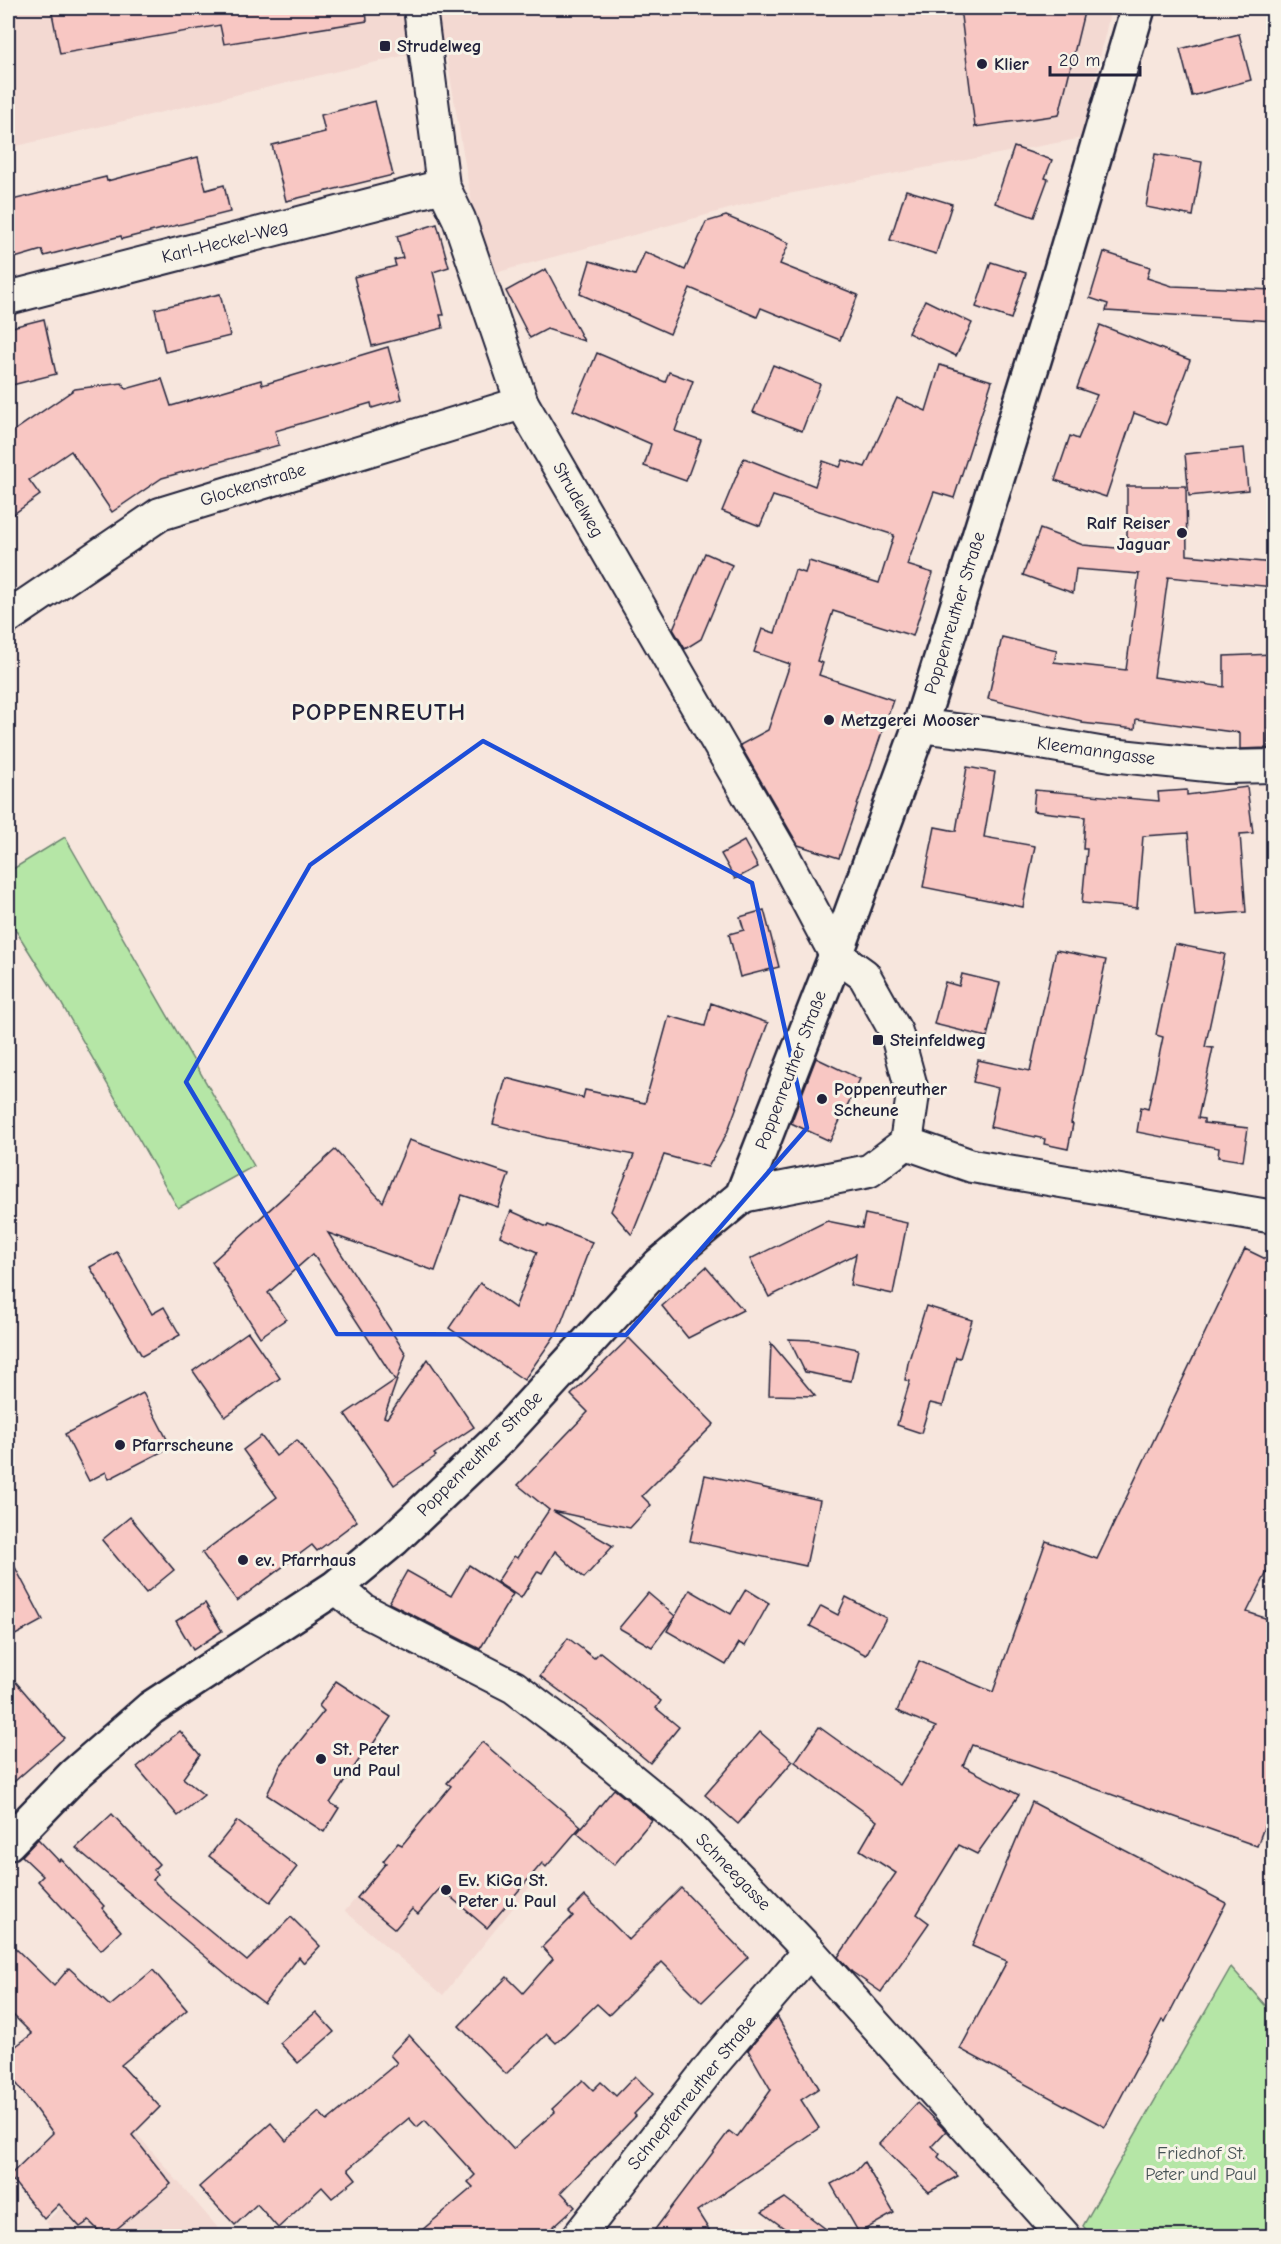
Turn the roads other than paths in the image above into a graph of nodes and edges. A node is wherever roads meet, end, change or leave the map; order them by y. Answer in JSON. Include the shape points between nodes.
{"nodes":[{"id":1,"x":420,"y":8,"type":"edge"},
{"id":2,"x":1138,"y":8,"type":"edge"},
{"id":3,"x":443,"y":186,"type":"junction"},
{"id":4,"x":8,"y":298,"type":"edge"},
{"id":5,"x":522,"y":403,"type":"junction"},
{"id":6,"x":8,"y":617,"type":"edge"},
{"id":7,"x":920,"y":726,"type":"junction"},
{"id":8,"x":1274,"y":766,"type":"edge"},
{"id":9,"x":836,"y":955,"type":"junction"},
{"id":10,"x":906,"y":1143,"type":"junction"},
{"id":11,"x":742,"y":1196,"type":"junction"},
{"id":12,"x":1274,"y":1218,"type":"edge"},
{"id":13,"x":336,"y":1587,"type":"junction"},
{"id":14,"x":8,"y":1843,"type":"edge"},
{"id":15,"x":808,"y":1951,"type":"junction"},
{"id":16,"x":579,"y":2236,"type":"edge"},
{"id":17,"x":1064,"y":2236,"type":"edge"}],
"edges":[{"from":1,"to":3,"type":"street","name":"Strudelweg"},
{"from":2,"to":7,"type":"street","name":"Poppenreuther Straße"},
{"from":3,"to":4,"type":"street","name":"Karl-Heckel-Weg"},
{"from":3,"to":5,"type":"street","name":"Strudelweg","via":[[459,219]]},
{"from":5,"to":6,"type":"street","name":"Glockenstraße","via":[[160,514]]},
{"from":5,"to":9,"type":"street","name":"Strudelweg","via":[[784,857]]},
{"from":7,"to":8,"type":"street","name":"Kleemanngasse","via":[[1111,755],[1226,767]]},
{"from":7,"to":9,"type":"street","name":"Poppenreuther Straße"},
{"from":9,"to":10,"type":"street","via":[[864,975],[896,1032],[914,1094]]},
{"from":9,"to":11,"type":"street","name":"Poppenreuther Straße"},
{"from":10,"to":11,"type":"street","via":[[869,1172]]},
{"from":10,"to":12,"type":"street","via":[[972,1166]]},
{"from":11,"to":13,"type":"street","name":"Poppenreuther Straße","via":[[659,1265],[500,1438],[394,1539]]},
{"from":13,"to":14,"type":"street","name":"Poppenreuther Straße","via":[[151,1708],[74,1775]]},
{"from":13,"to":15,"type":"street","name":"Schneegasse","via":[[363,1611],[514,1687],[572,1731],[693,1830]]},
{"from":15,"to":16,"type":"street","name":"Schnepfenreuther Straße","via":[[715,2061]]},
{"from":15,"to":17,"type":"street","name":"Schneegasse"}]}
